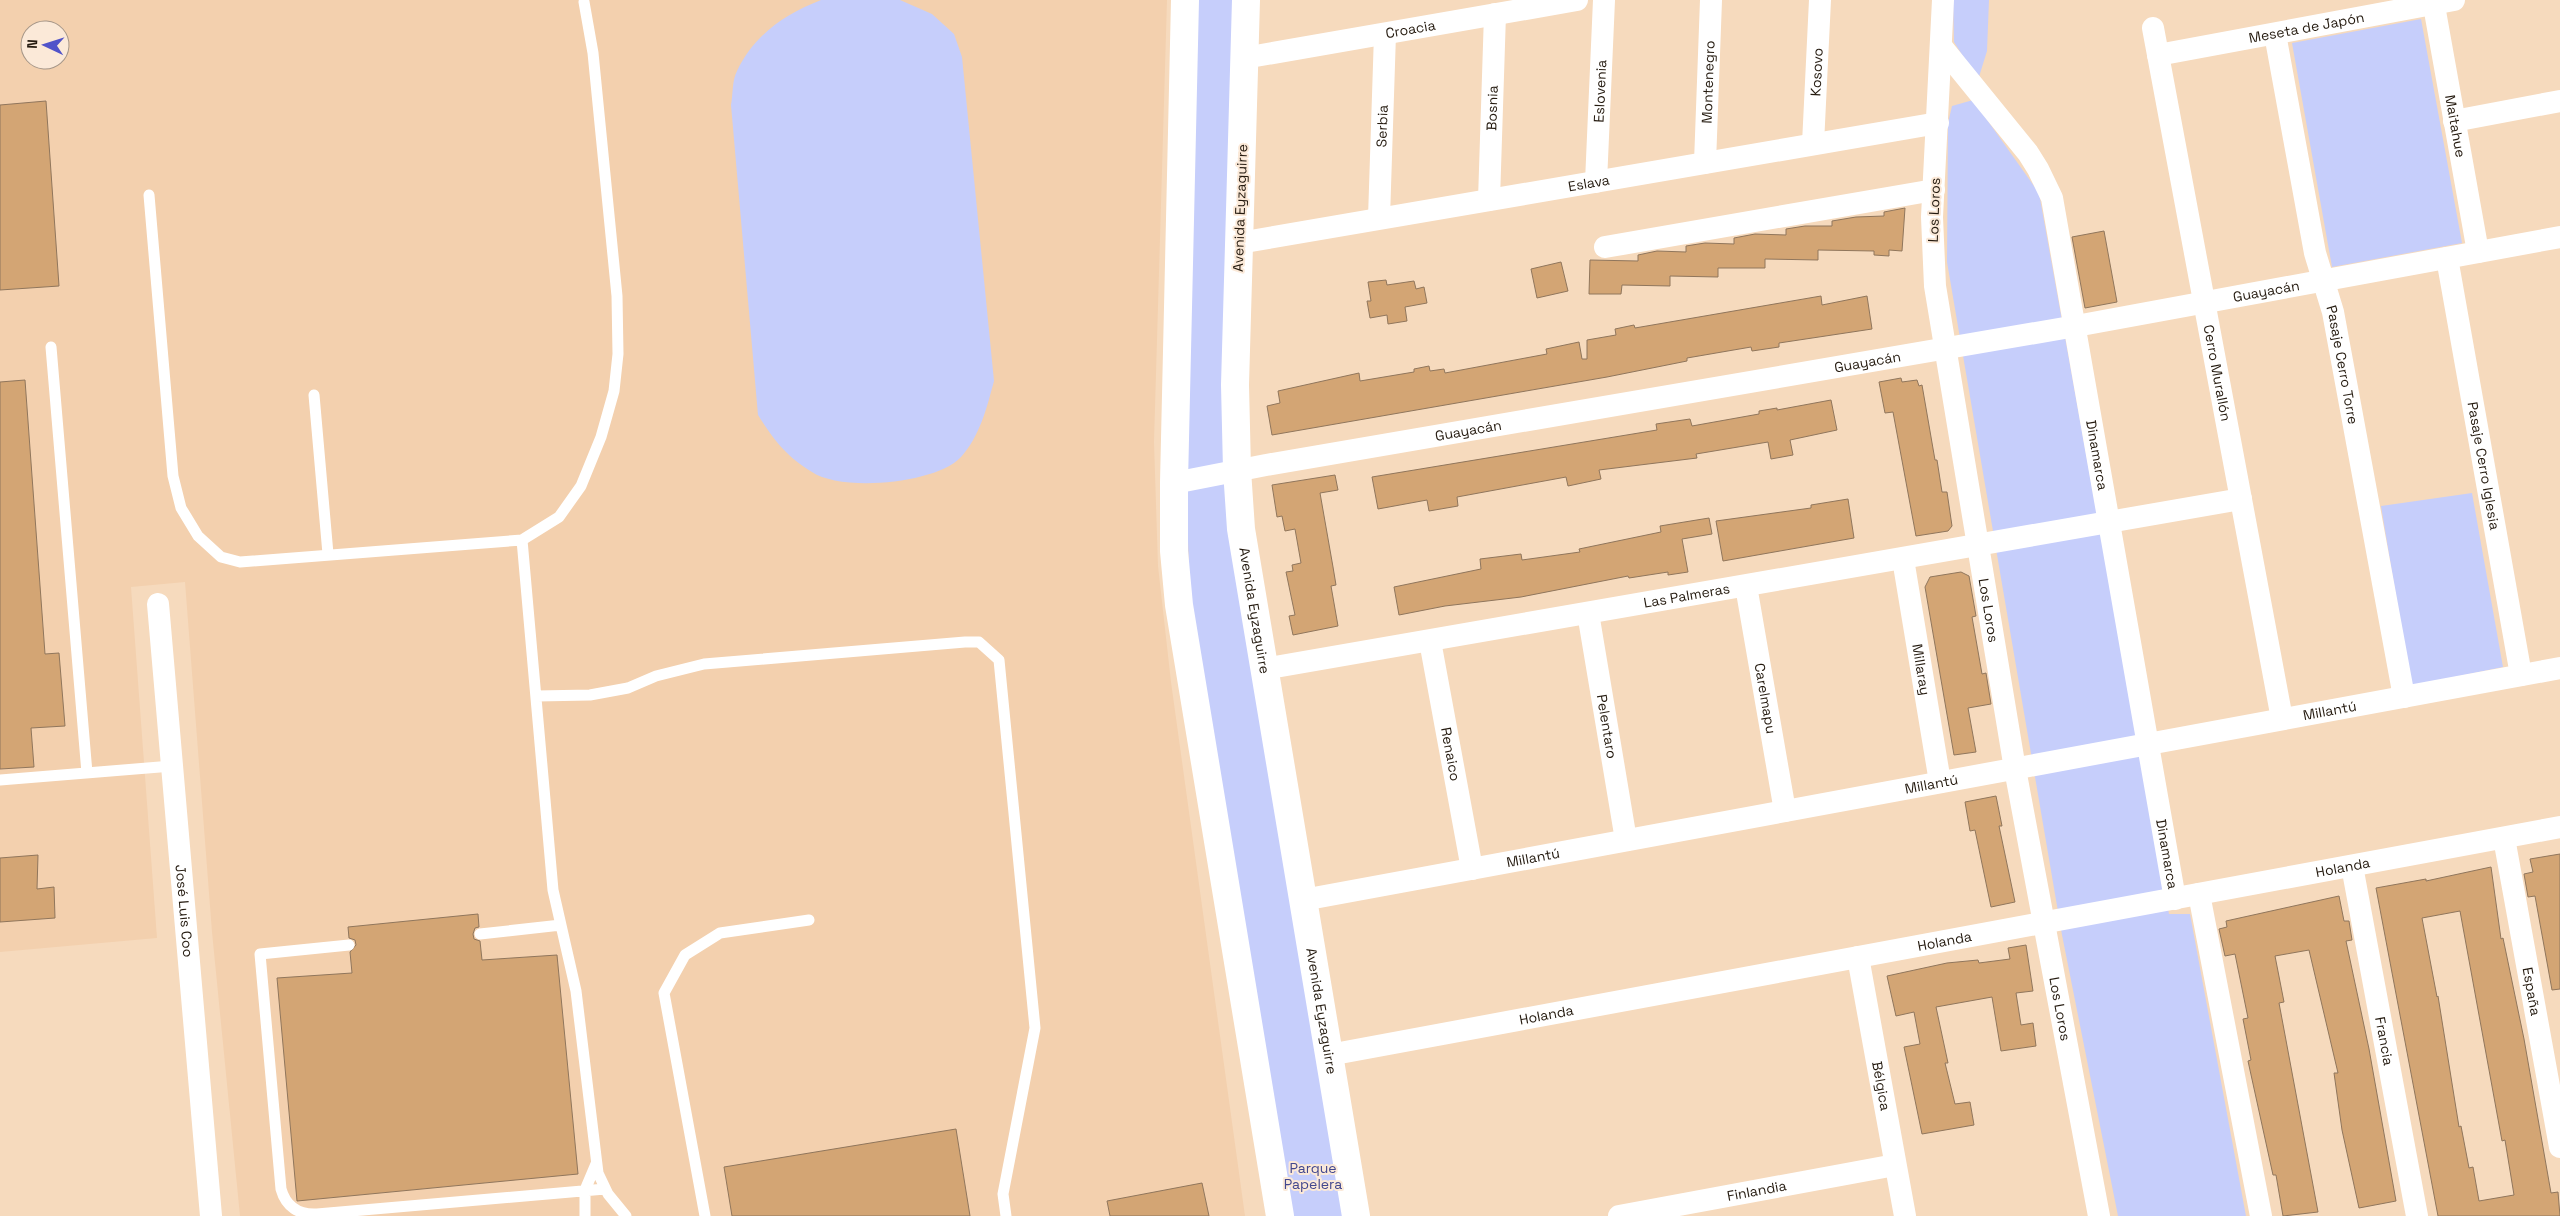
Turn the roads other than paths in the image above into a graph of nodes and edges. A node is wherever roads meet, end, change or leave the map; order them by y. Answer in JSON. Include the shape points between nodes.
{"nodes":[{"id":1,"x":1185,"y":0,"type":"edge"},
{"id":2,"x":1246,"y":0,"type":"edge"},
{"id":3,"x":1577,"y":0,"type":"edge"},
{"id":4,"x":1604,"y":0,"type":"edge"},
{"id":5,"x":1711,"y":0,"type":"edge"},
{"id":6,"x":1820,"y":0,"type":"edge"},
{"id":7,"x":1943,"y":0,"type":"edge"},
{"id":8,"x":2440,"y":1,"type":"edge"},
{"id":9,"x":584,"y":2,"type":"dead end"},
{"id":10,"x":1495,"y":14,"type":"junction"},
{"id":11,"x":2153,"y":28,"type":"dead end"},
{"id":12,"x":1385,"y":34,"type":"junction"},
{"id":13,"x":2275,"y":34,"type":"junction"},
{"id":14,"x":1941,"y":46,"type":"junction"},
{"id":15,"x":2158,"y":55,"type":"junction"},
{"id":16,"x":1244,"y":58,"type":"junction"},
{"id":17,"x":2560,"y":101,"type":"edge"},
{"id":18,"x":2454,"y":121,"type":"junction"},
{"id":19,"x":1938,"y":123,"type":"junction"},
{"id":20,"x":1813,"y":144,"type":"junction"},
{"id":21,"x":1705,"y":163,"type":"junction"},
{"id":22,"x":1596,"y":182,"type":"junction"},
{"id":23,"x":1934,"y":190,"type":"junction"},
{"id":24,"x":149,"y":195,"type":"dead end"},
{"id":25,"x":1489,"y":200,"type":"junction"},
{"id":26,"x":1379,"y":218,"type":"junction"},
{"id":27,"x":2560,"y":237,"type":"edge"},
{"id":28,"x":1239,"y":242,"type":"junction"},
{"id":29,"x":1606,"y":247,"type":"dead end"},
{"id":30,"x":2478,"y":252,"type":"junction"},
{"id":31,"x":2446,"y":258,"type":"junction"},
{"id":32,"x":2323,"y":280,"type":"junction"},
{"id":33,"x":2204,"y":303,"type":"junction"},
{"id":34,"x":2076,"y":326,"type":"junction"},
{"id":35,"x":51,"y":347,"type":"dead end"},
{"id":36,"x":1945,"y":348,"type":"junction"},
{"id":37,"x":314,"y":395,"type":"dead end"},
{"id":38,"x":1236,"y":470,"type":"junction"},
{"id":39,"x":1174,"y":483,"type":"junction"},
{"id":40,"x":2241,"y":499,"type":"junction"},
{"id":41,"x":2110,"y":523,"type":"junction"},
{"id":42,"x":522,"y":540,"type":"junction"},
{"id":43,"x":1978,"y":546,"type":"junction"},
{"id":44,"x":328,"y":554,"type":"junction"},
{"id":45,"x":1902,"y":559,"type":"junction"},
{"id":46,"x":1746,"y":586,"type":"junction"},
{"id":47,"x":158,"y":604,"type":"dead end"},
{"id":48,"x":1588,"y":613,"type":"junction"},
{"id":49,"x":1430,"y":640,"type":"junction"},
{"id":50,"x":2560,"y":668,"type":"edge"},
{"id":51,"x":1264,"y":669,"type":"junction"},
{"id":52,"x":2521,"y":675,"type":"junction"},
{"id":53,"x":537,"y":696,"type":"junction"},
{"id":54,"x":2404,"y":697,"type":"junction"},
{"id":55,"x":2282,"y":719,"type":"junction"},
{"id":56,"x":2148,"y":744,"type":"junction"},
{"id":57,"x":172,"y":766,"type":"junction"},
{"id":58,"x":2015,"y":768,"type":"junction"},
{"id":59,"x":87,"y":773,"type":"junction"},
{"id":60,"x":0,"y":780,"type":"edge"},
{"id":61,"x":1940,"y":782,"type":"junction"},
{"id":62,"x":1785,"y":811,"type":"junction"},
{"id":63,"x":2560,"y":827,"type":"edge"},
{"id":64,"x":2504,"y":838,"type":"junction"},
{"id":65,"x":1626,"y":840,"type":"junction"},
{"id":66,"x":2352,"y":866,"type":"junction"},
{"id":67,"x":1472,"y":869,"type":"junction"},
{"id":68,"x":2199,"y":894,"type":"junction"},
{"id":69,"x":2175,"y":899,"type":"junction"},
{"id":70,"x":1303,"y":900,"type":"junction"},
{"id":71,"x":809,"y":920,"type":"dead end"},
{"id":72,"x":2044,"y":923,"type":"junction"},
{"id":73,"x":561,"y":925,"type":"junction"},
{"id":74,"x":480,"y":934,"type":"dead end"},
{"id":75,"x":350,"y":945,"type":"dead end"},
{"id":76,"x":1858,"y":957,"type":"junction"},
{"id":77,"x":1329,"y":1055,"type":"junction"},
{"id":78,"x":2560,"y":1147,"type":"edge"},
{"id":79,"x":596,"y":1164,"type":"junction"},
{"id":80,"x":1895,"y":1165,"type":"junction"},
{"id":81,"x":605,"y":1189,"type":"junction"},
{"id":82,"x":585,"y":1190,"type":"junction"},
{"id":83,"x":211,"y":1216,"type":"edge"},
{"id":84,"x":585,"y":1216,"type":"edge"},
{"id":85,"x":626,"y":1216,"type":"edge"},
{"id":86,"x":706,"y":1216,"type":"edge"},
{"id":87,"x":1006,"y":1216,"type":"edge"},
{"id":88,"x":1280,"y":1216,"type":"edge"},
{"id":89,"x":1356,"y":1216,"type":"edge"},
{"id":90,"x":1619,"y":1216,"type":"edge"},
{"id":91,"x":1904,"y":1216,"type":"edge"},
{"id":92,"x":2099,"y":1216,"type":"edge"},
{"id":93,"x":2261,"y":1216,"type":"edge"},
{"id":94,"x":2417,"y":1216,"type":"edge"}],
"edges":[{"from":1,"to":39,"type":"main road"},
{"from":2,"to":16,"type":"main road","name":"Avenida Eyzaguirre"},
{"from":3,"to":10,"type":"street","name":"Croacia"},
{"from":4,"to":22,"type":"street","name":"Eslovenia"},
{"from":5,"to":21,"type":"street","name":"Montenegro"},
{"from":6,"to":20,"type":"street","name":"Kosovo"},
{"from":7,"to":14,"type":"street","name":"Los Loros"},
{"from":8,"to":13,"type":"street","name":"Meseta de Japón"},
{"from":8,"to":18,"type":"street","name":"Maitahue"},
{"from":9,"to":42,"type":"lane","via":[[593,53],[617,296],[618,354],[614,391],[601,437],[581,486],[559,517]]},
{"from":10,"to":12,"type":"street","name":"Croacia"},
{"from":10,"to":25,"type":"street","name":"Bosnia"},
{"from":11,"to":15,"type":"street","name":"Cerro Murallón"},
{"from":12,"to":16,"type":"street","name":"Croacia"},
{"from":12,"to":26,"type":"street","name":"Serbia"},
{"from":13,"to":15,"type":"street","name":"Meseta de Japón"},
{"from":13,"to":32,"type":"street","name":"Pasaje Cerro Torre","via":[[2315,253]]},
{"from":14,"to":19,"type":"street","name":"Los Loros"},
{"from":14,"to":34,"type":"street","name":"Dinamarca","via":[[2028,154],[2047,186],[2055,211]]},
{"from":15,"to":33,"type":"street","name":"Cerro Murallón"},
{"from":16,"to":28,"type":"main road","name":"Avenida Eyzaguirre"},
{"from":17,"to":18,"type":"street"},
{"from":18,"to":30,"type":"street","name":"Maitahue"},
{"from":19,"to":20,"type":"street","name":"Eslava"},
{"from":19,"to":23,"type":"street","name":"Los Loros"},
{"from":20,"to":21,"type":"street","name":"Eslava"},
{"from":21,"to":22,"type":"street","name":"Eslava"},
{"from":22,"to":25,"type":"street","name":"Eslava"},
{"from":23,"to":29,"type":"street"},
{"from":23,"to":36,"type":"street","name":"Los Loros","via":[[1933,266]]},
{"from":24,"to":44,"type":"lane","via":[[173,476],[181,508],[198,536],[221,557],[240,562]]},
{"from":25,"to":26,"type":"street","name":"Eslava"},
{"from":26,"to":28,"type":"street","name":"Eslava"},
{"from":27,"to":30,"type":"street","name":"Guayacán"},
{"from":28,"to":38,"type":"main road","name":"Avenida Eyzaguirre"},
{"from":30,"to":31,"type":"street","name":"Guayacán"},
{"from":31,"to":32,"type":"street","name":"Guayacán"},
{"from":31,"to":52,"type":"street","name":"Pasaje Cerro Iglesia"},
{"from":32,"to":33,"type":"street","name":"Guayacán"},
{"from":32,"to":54,"type":"street","name":"Pasaje Cerro Torre","via":[[2333,312]]},
{"from":33,"to":34,"type":"street","name":"Guayacán"},
{"from":33,"to":40,"type":"street","name":"Cerro Murallón"},
{"from":34,"to":36,"type":"street","name":"Guayacán"},
{"from":34,"to":41,"type":"street","name":"Dinamarca"},
{"from":35,"to":59,"type":"lane"},
{"from":36,"to":38,"type":"street","name":"Guayacán"},
{"from":36,"to":43,"type":"street","name":"Los Loros"},
{"from":37,"to":44,"type":"lane"},
{"from":38,"to":39,"type":"street","name":"Guayacán"},
{"from":38,"to":51,"type":"main road","name":"Avenida Eyzaguirre","via":[[1244,555]]},
{"from":39,"to":88,"type":"main road","via":[[1174,551],[1179,605]]},
{"from":40,"to":41,"type":"street","name":"Las Palmeras"},
{"from":40,"to":55,"type":"street","name":"Cerro Murallón"},
{"from":41,"to":43,"type":"street","name":"Las Palmeras"},
{"from":41,"to":56,"type":"street","name":"Dinamarca"},
{"from":42,"to":44,"type":"lane"},
{"from":42,"to":53,"type":"lane"},
{"from":43,"to":45,"type":"street","name":"Las Palmeras"},
{"from":43,"to":58,"type":"street","name":"Los Loros"},
{"from":45,"to":46,"type":"street","name":"Las Palmeras"},
{"from":45,"to":61,"type":"street","name":"Millaray"},
{"from":46,"to":48,"type":"street","name":"Las Palmeras"},
{"from":46,"to":62,"type":"street","name":"Carelmapu"},
{"from":47,"to":57,"type":"street","name":"José Luis Coo"},
{"from":48,"to":49,"type":"street","name":"Las Palmeras"},
{"from":48,"to":65,"type":"street","name":"Pelentaro"},
{"from":49,"to":51,"type":"street","name":"Las Palmeras"},
{"from":49,"to":67,"type":"street","name":"Renaico"},
{"from":50,"to":52,"type":"street","name":"Millantú"},
{"from":51,"to":70,"type":"main road","name":"Avenida Eyzaguirre"},
{"from":52,"to":54,"type":"street","name":"Millantú"},
{"from":53,"to":73,"type":"lane","via":[[553,890]]},
{"from":53,"to":87,"type":"lane","via":[[590,696],[628,688],[656,676],[704,664],[965,642],[979,642],[999,660],[1035,1028],[1003,1194]]},
{"from":54,"to":55,"type":"street","name":"Millantú"},
{"from":55,"to":56,"type":"street","name":"Millantú"},
{"from":56,"to":58,"type":"street","name":"Millantú"},
{"from":56,"to":69,"type":"street","name":"Dinamarca"},
{"from":57,"to":59,"type":"lane"},
{"from":57,"to":83,"type":"street","name":"José Luis Coo"},
{"from":58,"to":61,"type":"street","name":"Millantú"},
{"from":58,"to":72,"type":"street","name":"Los Loros"},
{"from":59,"to":60,"type":"lane"},
{"from":61,"to":62,"type":"street","name":"Millantú"},
{"from":62,"to":65,"type":"street","name":"Millantú"},
{"from":63,"to":64,"type":"street","name":"Holanda"},
{"from":64,"to":66,"type":"street","name":"Holanda"},
{"from":64,"to":78,"type":"street","name":"España"},
{"from":65,"to":67,"type":"street","name":"Millantú"},
{"from":66,"to":68,"type":"street","name":"Holanda"},
{"from":66,"to":94,"type":"street","name":"Francia"},
{"from":67,"to":70,"type":"street","name":"Millantú"},
{"from":68,"to":69,"type":"street","name":"Holanda"},
{"from":68,"to":93,"type":"street","name":"Dinamarca"},
{"from":69,"to":72,"type":"street","name":"Holanda"},
{"from":70,"to":77,"type":"main road","name":"Avenida Eyzaguirre"},
{"from":71,"to":86,"type":"lane","via":[[720,933],[685,955],[664,994]]},
{"from":72,"to":76,"type":"street","name":"Holanda"},
{"from":72,"to":92,"type":"street","name":"Los Loros"},
{"from":73,"to":74,"type":"lane"},
{"from":73,"to":79,"type":"lane","via":[[576,991]]},
{"from":75,"to":82,"type":"lane","via":[[260,954],[281,1189],[287,1203],[300,1212],[317,1214]]},
{"from":76,"to":77,"type":"street","name":"Holanda"},
{"from":76,"to":80,"type":"street","name":"Bélgica"},
{"from":77,"to":89,"type":"main road","name":"Avenida Eyzaguirre"},
{"from":79,"to":81,"type":"lane"},
{"from":79,"to":82,"type":"lane"},
{"from":80,"to":90,"type":"street","name":"Finlandia"},
{"from":80,"to":91,"type":"street","name":"Bélgica"},
{"from":81,"to":82,"type":"lane"},
{"from":81,"to":85,"type":"lane"},
{"from":82,"to":84,"type":"lane"}]}
